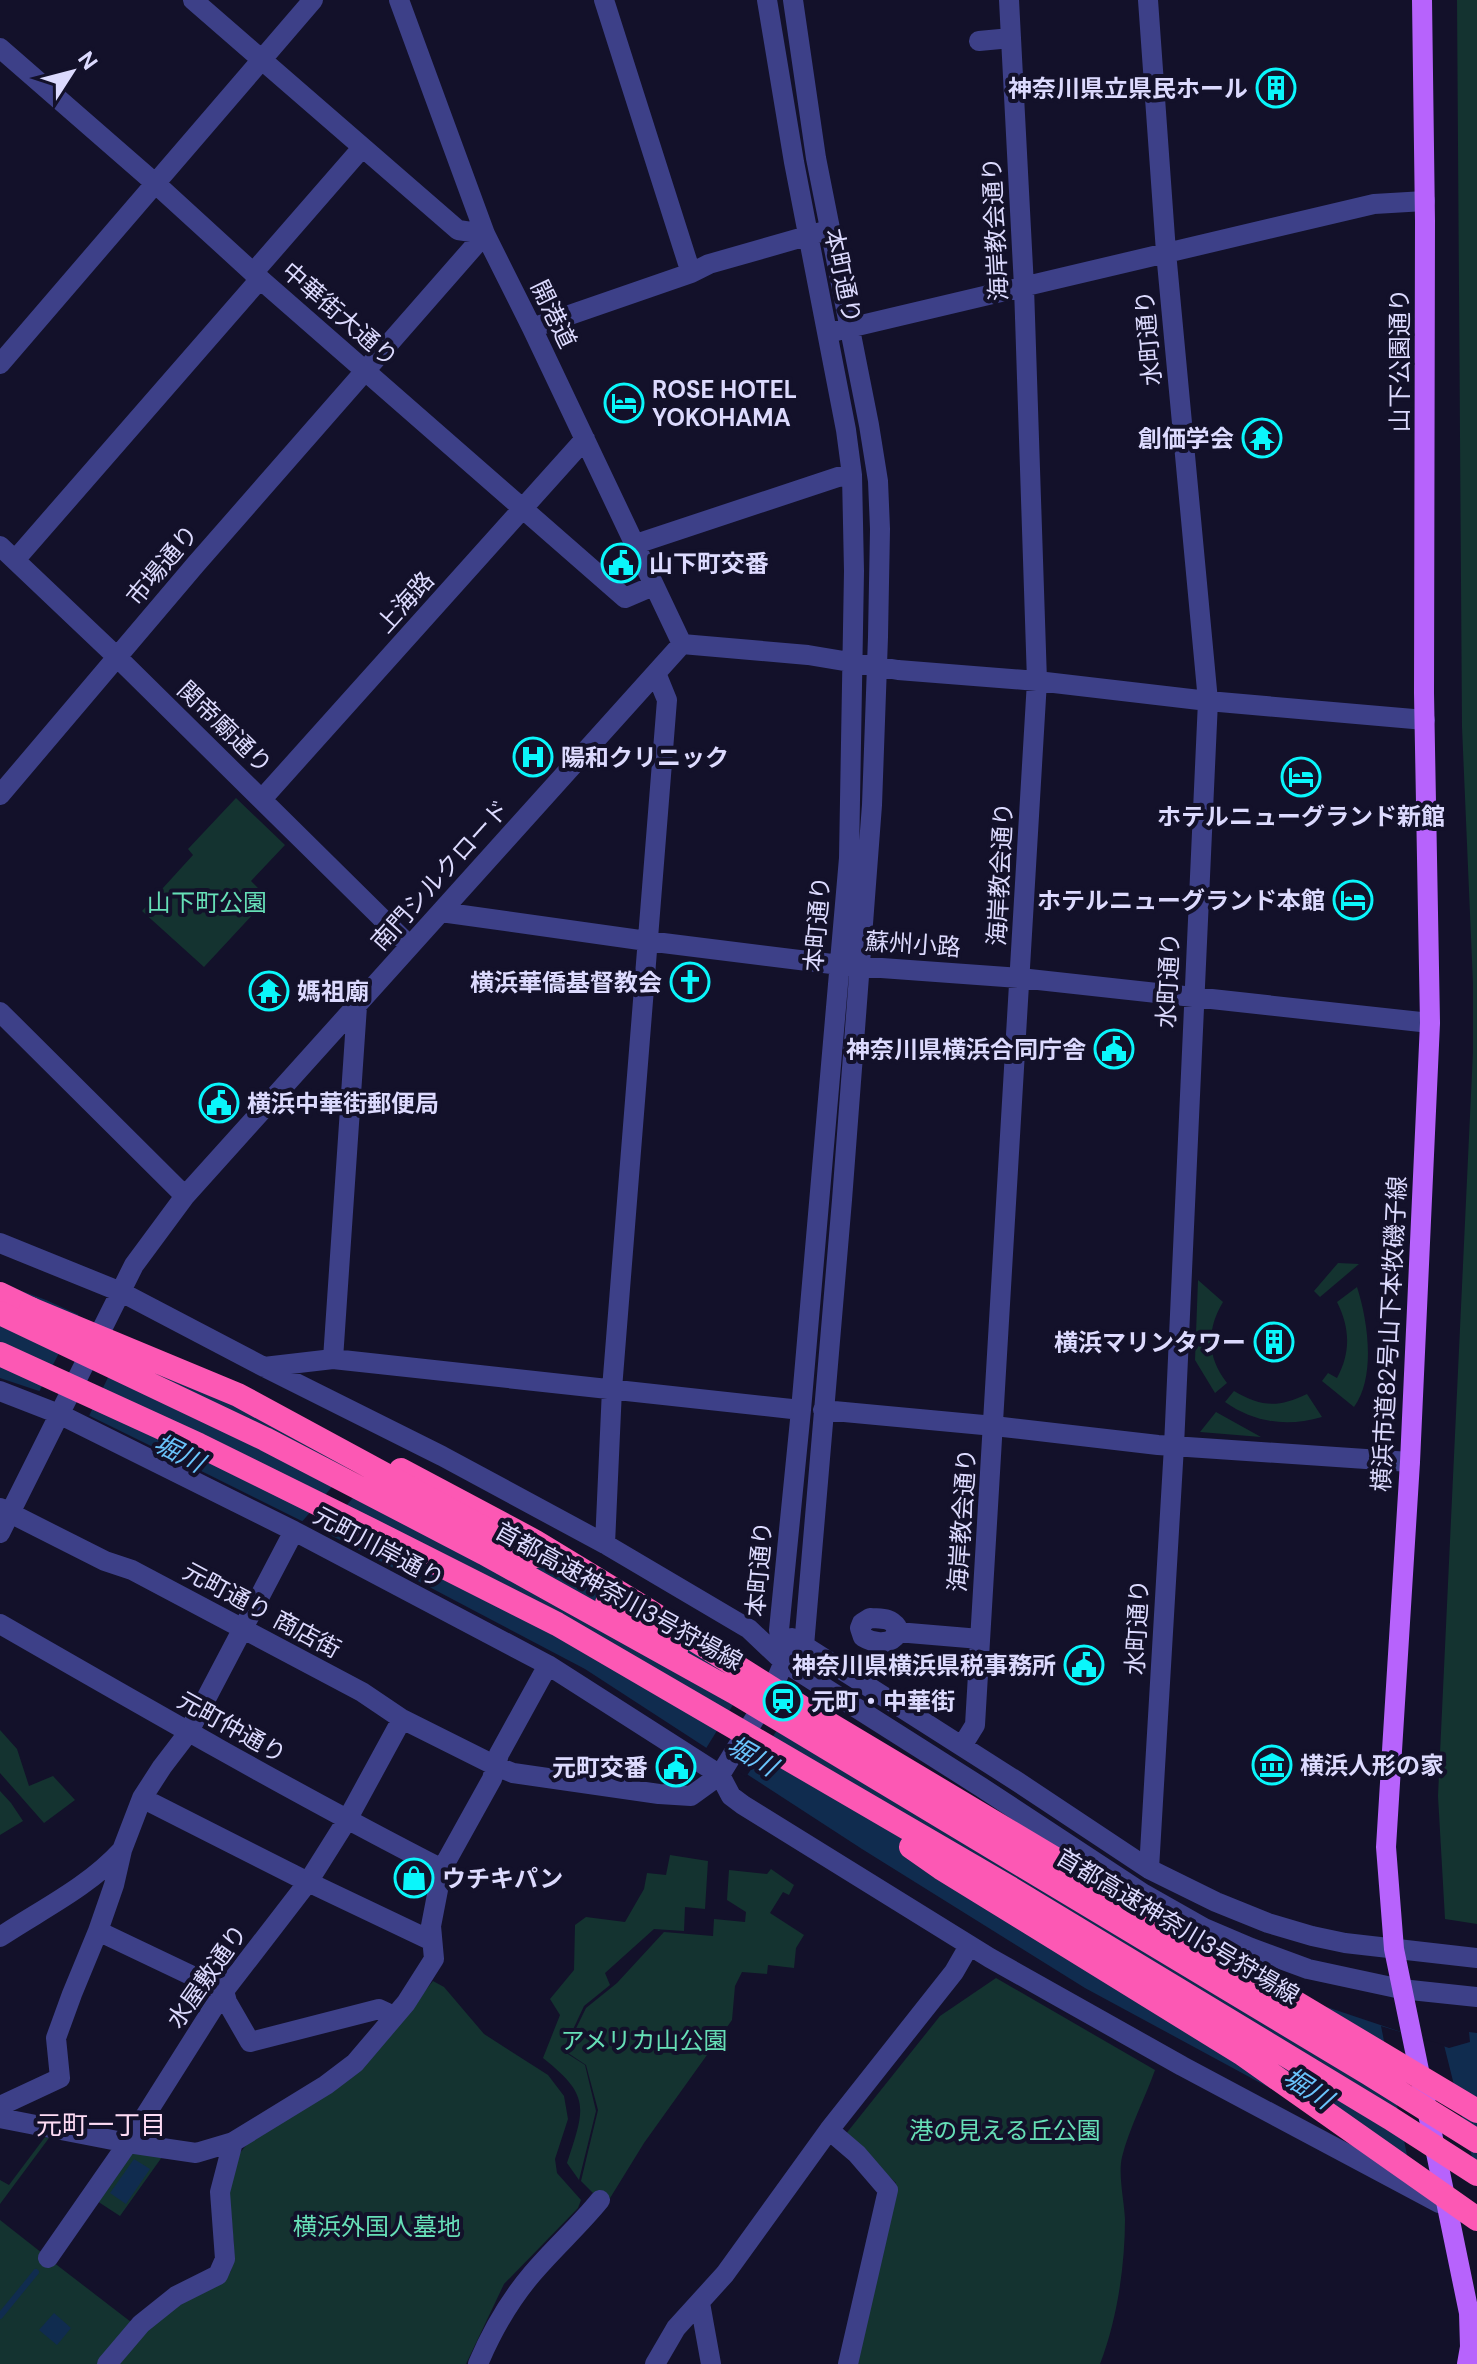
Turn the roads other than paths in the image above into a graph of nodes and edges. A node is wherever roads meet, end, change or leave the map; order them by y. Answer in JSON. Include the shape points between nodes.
{"nodes":[{"id":1,"x":193,"y":0,"type":"edge"},
{"id":2,"x":313,"y":0,"type":"edge"},
{"id":3,"x":399,"y":0,"type":"edge"},
{"id":4,"x":604,"y":0,"type":"edge"},
{"id":5,"x":767,"y":0,"type":"edge"},
{"id":6,"x":793,"y":0,"type":"edge"},
{"id":7,"x":1009,"y":0,"type":"edge"},
{"id":8,"x":1148,"y":0,"type":"edge"},
{"id":9,"x":1422,"y":0,"type":"edge"},
{"id":10,"x":1011,"y":38,"type":"junction"},
{"id":11,"x":979,"y":41,"type":"dead end"},
{"id":12,"x":0,"y":48,"type":"edge"},
{"id":13,"x":261,"y":61,"type":"junction"},
{"id":14,"x":361,"y":149,"type":"junction"},
{"id":15,"x":156,"y":184,"type":"junction"},
{"id":16,"x":1425,"y":201,"type":"junction"},
{"id":17,"x":829,"y":230,"type":"junction"},
{"id":18,"x":485,"y":234,"type":"junction"},
{"id":19,"x":808,"y":236,"type":"junction"},
{"id":20,"x":1166,"y":252,"type":"junction"},
{"id":21,"x":691,"y":273,"type":"junction"},
{"id":22,"x":256,"y":276,"type":"junction"},
{"id":23,"x":1024,"y":287,"type":"junction"},
{"id":24,"x":532,"y":328,"type":"junction"},
{"id":25,"x":849,"y":328,"type":"junction"},
{"id":26,"x":828,"y":333,"type":"junction"},
{"id":27,"x":0,"y":364,"type":"edge"},
{"id":28,"x":365,"y":370,"type":"junction"},
{"id":29,"x":585,"y":439,"type":"junction"},
{"id":30,"x":852,"y":475,"type":"junction"},
{"id":31,"x":524,"y":509,"type":"junction"},
{"id":32,"x":633,"y":545,"type":"junction"},
{"id":33,"x":7,"y":553,"type":"edge"},
{"id":34,"x":653,"y":586,"type":"junction"},
{"id":35,"x":682,"y":644,"type":"junction"},
{"id":36,"x":118,"y":658,"type":"junction"},
{"id":37,"x":853,"y":663,"type":"junction"},
{"id":38,"x":877,"y":668,"type":"junction"},
{"id":39,"x":656,"y":673,"type":"junction"},
{"id":40,"x":1037,"y":681,"type":"junction"},
{"id":41,"x":1208,"y":701,"type":"junction"},
{"id":42,"x":1425,"y":720,"type":"junction"},
{"id":43,"x":0,"y":795,"type":"edge"},
{"id":44,"x":262,"y":799,"type":"junction"},
{"id":45,"x":441,"y":912,"type":"junction"},
{"id":46,"x":647,"y":941,"type":"junction"},
{"id":47,"x":410,"y":946,"type":"junction"},
{"id":48,"x":849,"y":966,"type":"junction"},
{"id":49,"x":1020,"y":978,"type":"junction"},
{"id":50,"x":1193,"y":997,"type":"junction"},
{"id":51,"x":357,"y":1006,"type":"junction"},
{"id":52,"x":0,"y":1012,"type":"edge"},
{"id":53,"x":1430,"y":1023,"type":"junction"},
{"id":54,"x":185,"y":1196,"type":"junction"},
{"id":55,"x":0,"y":1243,"type":"edge"},
{"id":56,"x":121,"y":1292,"type":"junction"},
{"id":57,"x":0,"y":1294,"type":"edge"},
{"id":58,"x":0,"y":1313,"type":"edge"},
{"id":59,"x":0,"y":1354,"type":"edge"},
{"id":60,"x":333,"y":1359,"type":"junction"},
{"id":61,"x":264,"y":1367,"type":"junction"},
{"id":62,"x":612,"y":1389,"type":"junction"},
{"id":63,"x":0,"y":1391,"type":"edge"},
{"id":64,"x":61,"y":1410,"type":"junction"},
{"id":65,"x":801,"y":1410,"type":"junction"},
{"id":66,"x":823,"y":1410,"type":"junction"},
{"id":67,"x":994,"y":1426,"type":"junction"},
{"id":68,"x":310,"y":1433,"type":"junction"},
{"id":69,"x":1174,"y":1446,"type":"junction"},
{"id":70,"x":1410,"y":1462,"type":"junction"},
{"id":71,"x":5,"y":1511,"type":"edge"},
{"id":72,"x":294,"y":1531,"type":"junction"},
{"id":73,"x":0,"y":1533,"type":"edge"},
{"id":74,"x":605,"y":1544,"type":"junction"},
{"id":75,"x":0,"y":1624,"type":"edge"},
{"id":76,"x":749,"y":1629,"type":"junction"},
{"id":77,"x":243,"y":1630,"type":"junction"},
{"id":78,"x":779,"y":1630,"type":"junction"},
{"id":79,"x":897,"y":1632,"type":"dead end"},
{"id":80,"x":980,"y":1639,"type":"junction"},
{"id":81,"x":804,"y":1646,"type":"junction"},
{"id":82,"x":784,"y":1662,"type":"junction"},
{"id":83,"x":548,"y":1665,"type":"junction"},
{"id":84,"x":734,"y":1692,"type":"junction"},
{"id":85,"x":402,"y":1719,"type":"junction"},
{"id":86,"x":188,"y":1733,"type":"junction"},
{"id":87,"x":962,"y":1746,"type":"junction"},
{"id":88,"x":781,"y":1756,"type":"junction"},
{"id":89,"x":496,"y":1766,"type":"junction"},
{"id":90,"x":720,"y":1775,"type":"junction"},
{"id":91,"x":142,"y":1798,"type":"junction"},
{"id":92,"x":347,"y":1820,"type":"junction"},
{"id":93,"x":122,"y":1850,"type":"junction"},
{"id":94,"x":442,"y":1869,"type":"junction"},
{"id":95,"x":1149,"y":1869,"type":"junction"},
{"id":96,"x":308,"y":1882,"type":"junction"},
{"id":97,"x":98,"y":1931,"type":"junction"},
{"id":98,"x":0,"y":1937,"type":"edge"},
{"id":99,"x":969,"y":1946,"type":"junction"},
{"id":100,"x":1394,"y":1949,"type":"junction"},
{"id":101,"x":433,"y":1950,"type":"junction"},
{"id":102,"x":1477,"y":1958,"type":"edge"},
{"id":103,"x":1401,"y":1989,"type":"junction"},
{"id":104,"x":224,"y":1991,"type":"junction"},
{"id":105,"x":1477,"y":1997,"type":"edge"},
{"id":106,"x":394,"y":2016,"type":"junction"},
{"id":107,"x":0,"y":2106,"type":"edge"},
{"id":108,"x":1477,"y":2111,"type":"edge"},
{"id":109,"x":0,"y":2118,"type":"edge"},
{"id":110,"x":829,"y":2130,"type":"junction"},
{"id":111,"x":1477,"y":2141,"type":"edge"},
{"id":112,"x":233,"y":2142,"type":"junction"},
{"id":113,"x":128,"y":2143,"type":"junction"},
{"id":114,"x":1477,"y":2174,"type":"edge"},
{"id":115,"x":600,"y":2200,"type":"dead end"},
{"id":116,"x":1448,"y":2208,"type":"junction"},
{"id":117,"x":1477,"y":2219,"type":"edge"},
{"id":118,"x":48,"y":2258,"type":"dead end"},
{"id":119,"x":700,"y":2303,"type":"junction"},
{"id":120,"x":107,"y":2364,"type":"edge"},
{"id":121,"x":478,"y":2364,"type":"edge"},
{"id":122,"x":655,"y":2364,"type":"edge"},
{"id":123,"x":711,"y":2364,"type":"edge"},
{"id":124,"x":848,"y":2364,"type":"edge"},
{"id":125,"x":1467,"y":2364,"type":"edge"}],
"edges":[{"from":1,"to":13,"type":"street"},
{"from":2,"to":13,"type":"street"},
{"from":3,"to":18,"type":"street","name":"開港道"},
{"from":4,"to":21,"type":"street"},
{"from":5,"to":19,"type":"street","name":"本町通り"},
{"from":6,"to":17,"type":"street","name":"本町通り"},
{"from":7,"to":10,"type":"street","name":"海岸教会通り"},
{"from":8,"to":20,"type":"street","name":"水町通り"},
{"from":9,"to":16,"type":"main road","name":"山下公園通り"},
{"from":10,"to":11,"type":"street"},
{"from":10,"to":23,"type":"street","name":"海岸教会通り"},
{"from":12,"to":15,"type":"street","name":"中華街大通り"},
{"from":13,"to":14,"type":"street"},
{"from":13,"to":15,"type":"street"},
{"from":14,"to":18,"type":"street","via":[[458,230]]},
{"from":14,"to":22,"type":"street"},
{"from":15,"to":22,"type":"street","name":"中華街大通り"},
{"from":15,"to":27,"type":"street"},
{"from":16,"to":20,"type":"street","via":[[1374,204]]},
{"from":16,"to":42,"type":"main road","name":"山下公園通り"},
{"from":17,"to":19,"type":"street"},
{"from":17,"to":25,"type":"street","name":"本町通り"},
{"from":18,"to":24,"type":"street","name":"開港道"},
{"from":18,"to":28,"type":"street","name":"市場通り"},
{"from":19,"to":21,"type":"street"},
{"from":19,"to":26,"type":"street","name":"本町通り"},
{"from":20,"to":23,"type":"street"},
{"from":20,"to":41,"type":"street","name":"水町通り"},
{"from":21,"to":24,"type":"street"},
{"from":22,"to":28,"type":"street","name":"中華街大通り"},
{"from":22,"to":33,"type":"street"},
{"from":23,"to":25,"type":"street"},
{"from":23,"to":40,"type":"street","name":"海岸教会通り"},
{"from":24,"to":29,"type":"street","name":"開港道"},
{"from":25,"to":26,"type":"street"},
{"from":25,"to":38,"type":"street","name":"本町通り","via":[[878,481]]},
{"from":26,"to":30,"type":"street","name":"本町通り"},
{"from":28,"to":31,"type":"street","name":"中華街大通り"},
{"from":28,"to":36,"type":"street","name":"市場通り"},
{"from":29,"to":31,"type":"street","name":"上海路"},
{"from":29,"to":32,"type":"street","name":"開港道"},
{"from":30,"to":32,"type":"street"},
{"from":30,"to":37,"type":"street","name":"本町通り"},
{"from":31,"to":34,"type":"street","name":"中華街大通り","via":[[625,598]]},
{"from":31,"to":44,"type":"street","name":"上海路"},
{"from":32,"to":34,"type":"street","name":"開港道"},
{"from":33,"to":36,"type":"street","name":"関帝廟通り"},
{"from":34,"to":35,"type":"street","name":"開港道"},
{"from":35,"to":37,"type":"street"},
{"from":35,"to":39,"type":"street","name":"南門シルクロード"},
{"from":36,"to":43,"type":"street","name":"市場通り"},
{"from":36,"to":44,"type":"street","name":"関帝廟通り"},
{"from":37,"to":38,"type":"street"},
{"from":37,"to":48,"type":"street","name":"本町通り"},
{"from":38,"to":40,"type":"street"},
{"from":38,"to":48,"type":"street","name":"本町通り","via":[[872,805]]},
{"from":39,"to":45,"type":"street","name":"南門シルクロード"},
{"from":39,"to":46,"type":"street","via":[[667,700]]},
{"from":40,"to":41,"type":"street"},
{"from":40,"to":49,"type":"street","name":"海岸教会通り"},
{"from":41,"to":42,"type":"street"},
{"from":41,"to":50,"type":"street","name":"水町通り"},
{"from":42,"to":53,"type":"main road","name":"横浜市道82号山下本牧磯子線"},
{"from":44,"to":47,"type":"street","name":"関帝廟通り"},
{"from":45,"to":46,"type":"street","name":"蘇州小路"},
{"from":45,"to":47,"type":"street","name":"南門シルクロード"},
{"from":46,"to":48,"type":"street","name":"蘇州小路"},
{"from":46,"to":62,"type":"street"},
{"from":47,"to":51,"type":"street","name":"南門シルクロード"},
{"from":48,"to":49,"type":"street","name":"蘇州小路"},
{"from":48,"to":65,"type":"street","name":"本町通り"},
{"from":48,"to":66,"type":"street","name":"本町通り","via":[[842,1200]]},
{"from":49,"to":50,"type":"street","name":"蘇州小路"},
{"from":49,"to":67,"type":"street","name":"海岸教会通り"},
{"from":50,"to":53,"type":"street","name":"蘇州小路"},
{"from":50,"to":69,"type":"street","name":"水町通り"},
{"from":51,"to":54,"type":"street","name":"南門シルクロード"},
{"from":51,"to":60,"type":"street"},
{"from":52,"to":54,"type":"street"},
{"from":53,"to":70,"type":"main road","name":"横浜市道82号山下本牧磯子線"},
{"from":54,"to":56,"type":"street","name":"南門シルクロード","via":[[134,1265]]},
{"from":55,"to":56,"type":"street"},
{"from":56,"to":61,"type":"street"},
{"from":56,"to":64,"type":"street","name":"南門シルクロード","bridge":true},
{"from":57,"to":68,"type":"highway","bridge":true,"via":[[238,1395]]},
{"from":58,"to":84,"type":"highway","name":"首都高速神奈川3号狩場線","bridge":true,"via":[[265,1439]]},
{"from":59,"to":88,"type":"highway","bridge":true,"via":[[213,1452],[557,1624]]},
{"from":60,"to":61,"type":"street"},
{"from":60,"to":62,"type":"street"},
{"from":61,"to":74,"type":"street"},
{"from":62,"to":65,"type":"street"},
{"from":62,"to":74,"type":"street"},
{"from":63,"to":64,"type":"street","name":"元町川岸通り"},
{"from":64,"to":71,"type":"street","name":"南門シルクロード"},
{"from":64,"to":72,"type":"street","name":"元町川岸通り"},
{"from":65,"to":78,"type":"street","name":"本町通り"},
{"from":66,"to":67,"type":"street"},
{"from":66,"to":81,"type":"street","name":"本町通り"},
{"from":67,"to":69,"type":"street"},
{"from":67,"to":80,"type":"street","name":"海岸教会通り"},
{"from":68,"to":84,"type":"highway","bridge":true,"via":[[535,1556]]},
{"from":68,"to":108,"type":"highway","bridge":true,"via":[[404,1472],[534,1541]]},
{"from":69,"to":70,"type":"street"},
{"from":69,"to":95,"type":"street","name":"水町通り"},
{"from":70,"to":100,"type":"main road","name":"横浜市道82号山下本牧磯子線","via":[[1386,1847]]},
{"from":71,"to":73,"type":"street","name":"南門シルクロード"},
{"from":71,"to":77,"type":"street","name":"元町通り 商店街","via":[[132,1570]]},
{"from":72,"to":77,"type":"street"},
{"from":72,"to":83,"type":"street","name":"元町川岸通り"},
{"from":74,"to":76,"type":"street"},
{"from":75,"to":86,"type":"street","name":"元町仲通り"},
{"from":76,"to":78,"type":"street"},
{"from":76,"to":82,"type":"street"},
{"from":77,"to":85,"type":"street","name":"元町通り 商店街","via":[[362,1692]]},
{"from":77,"to":86,"type":"street"},
{"from":78,"to":81,"type":"street"},
{"from":78,"to":82,"type":"street","name":"本町通り"},
{"from":79,"to":80,"type":"street"},
{"from":80,"to":87,"type":"street","name":"海岸教会通り","via":[[975,1725]]},
{"from":81,"to":82,"type":"street"},
{"from":81,"to":87,"type":"street"},
{"from":82,"to":90,"type":"street","bridge":true},
{"from":82,"to":103,"type":"street","via":[[1204,1928],[1308,1969]]},
{"from":83,"to":89,"type":"street"},
{"from":83,"to":90,"type":"street","name":"元町川岸通り"},
{"from":84,"to":111,"type":"highway","name":"首都高速神奈川3号狩場線","bridge":true},
{"from":85,"to":89,"type":"street","name":"元町通り 商店街"},
{"from":85,"to":92,"type":"street","name":"水屋敷通り"},
{"from":86,"to":91,"type":"street"},
{"from":86,"to":92,"type":"street","name":"元町仲通り"},
{"from":87,"to":95,"type":"street"},
{"from":88,"to":114,"type":"highway","bridge":true,"via":[[1015,1891]]},
{"from":88,"to":117,"type":"highway","bridge":true,"via":[[941,1868],[1241,2053]]},
{"from":89,"to":90,"type":"street","name":"元町通り 商店街","via":[[513,1773],[681,1797],[691,1796]]},
{"from":89,"to":94,"type":"street"},
{"from":90,"to":99,"type":"street","name":"元町川岸通り","via":[[731,1796],[743,1805]]},
{"from":91,"to":93,"type":"street"},
{"from":91,"to":96,"type":"street"},
{"from":92,"to":94,"type":"street","name":"元町仲通り"},
{"from":92,"to":96,"type":"street","name":"水屋敷通り"},
{"from":93,"to":97,"type":"street"},
{"from":93,"to":98,"type":"street","via":[[76,1889]]},
{"from":94,"to":101,"type":"street","via":[[431,1926]]},
{"from":95,"to":100,"type":"street","via":[[1268,1923],[1345,1943]]},
{"from":96,"to":101,"type":"street"},
{"from":96,"to":104,"type":"street","name":"水屋敷通り"},
{"from":97,"to":104,"type":"street"},
{"from":97,"to":107,"type":"street","via":[[56,2038],[60,2078]]},
{"from":99,"to":110,"type":"street"},
{"from":99,"to":116,"type":"street","name":"元町川岸通り"},
{"from":100,"to":102,"type":"street"},
{"from":100,"to":103,"type":"main road","name":"横浜市道82号山下本牧磯子線"},
{"from":101,"to":106,"type":"street"},
{"from":103,"to":105,"type":"street"},
{"from":103,"to":116,"type":"main road","name":"横浜市道82号山下本牧磯子線","bridge":true},
{"from":104,"to":106,"type":"street","via":[[250,2042],[379,2009]]},
{"from":104,"to":113,"type":"street","name":"水屋敷通り"},
{"from":106,"to":112,"type":"street","via":[[355,2063]]},
{"from":109,"to":113,"type":"street"},
{"from":110,"to":119,"type":"street"},
{"from":110,"to":124,"type":"street","via":[[888,2190]]},
{"from":112,"to":113,"type":"street","via":[[196,2153]]},
{"from":112,"to":120,"type":"street","via":[[220,2192],[225,2259],[218,2275],[176,2296],[141,2324]]},
{"from":113,"to":118,"type":"street","name":"水屋敷通り"},
{"from":115,"to":121,"type":"street","via":[[510,2303]]},
{"from":116,"to":125,"type":"main road","via":[[1469,2313]]},
{"from":119,"to":122,"type":"street","via":[[676,2328]]},
{"from":119,"to":123,"type":"street"}]}
